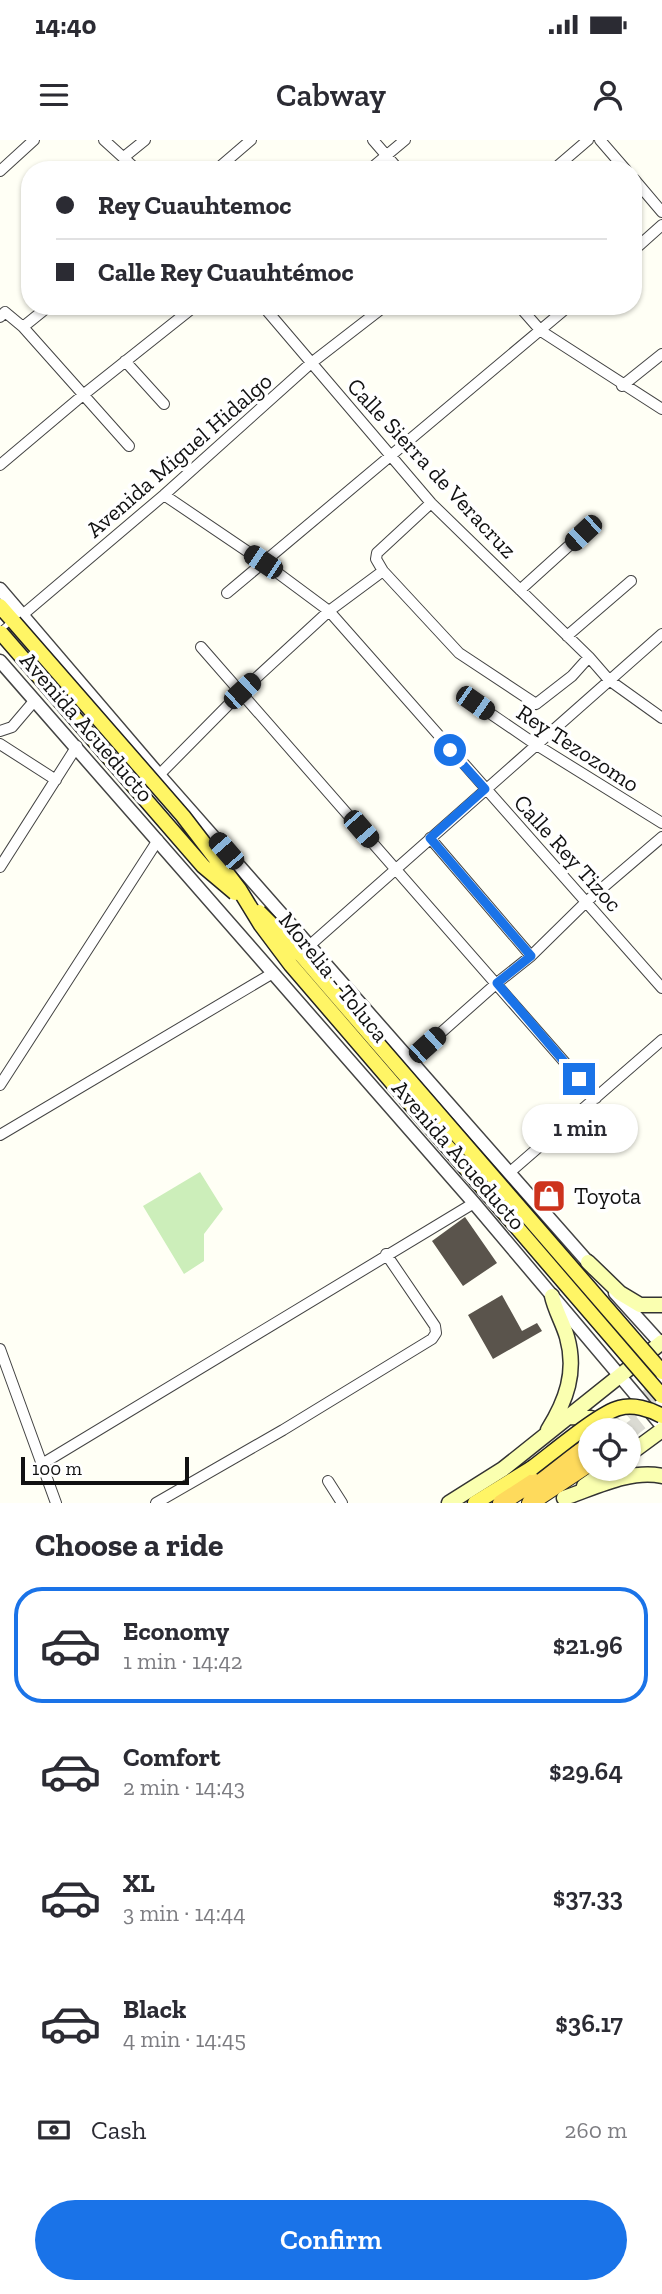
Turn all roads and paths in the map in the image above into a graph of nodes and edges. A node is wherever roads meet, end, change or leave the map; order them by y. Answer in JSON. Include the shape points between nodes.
{"nodes":[{"id":1,"x":33,"y":140,"type":"edge"},
{"id":2,"x":104,"y":140,"type":"edge"},
{"id":3,"x":145,"y":140,"type":"edge"},
{"id":4,"x":251,"y":140,"type":"edge"},
{"id":5,"x":373,"y":140,"type":"edge"},
{"id":6,"x":405,"y":140,"type":"edge"},
{"id":7,"x":588,"y":140,"type":"edge"},
{"id":8,"x":600,"y":140,"type":"edge"},
{"id":9,"x":386,"y":156,"type":"junction"},
{"id":10,"x":124,"y":158,"type":"junction"},
{"id":11,"x":127,"y":161,"type":"edge"},
{"id":12,"x":226,"y":161,"type":"edge"},
{"id":13,"x":380,"y":161,"type":"edge"},
{"id":14,"x":391,"y":161,"type":"edge"},
{"id":15,"x":564,"y":161,"type":"edge"},
{"id":16,"x":618,"y":161,"type":"edge"},
{"id":17,"x":0,"y":171,"type":"edge"},
{"id":18,"x":642,"y":188,"type":"edge"},
{"id":19,"x":662,"y":212,"type":"edge"},
{"id":20,"x":662,"y":225,"type":"edge"},
{"id":21,"x":642,"y":243,"type":"edge"},
{"id":22,"x":2,"y":314,"type":"edge"},
{"id":23,"x":38,"y":315,"type":"edge"},
{"id":24,"x":184,"y":315,"type":"edge"},
{"id":25,"x":270,"y":315,"type":"edge"},
{"id":26,"x":374,"y":315,"type":"edge"},
{"id":27,"x":527,"y":315,"type":"edge"},
{"id":28,"x":559,"y":315,"type":"edge"},
{"id":29,"x":23,"y":327,"type":"junction"},
{"id":30,"x":541,"y":331,"type":"junction"},
{"id":31,"x":662,"y":354,"type":"edge"},
{"id":32,"x":125,"y":361,"type":"junction"},
{"id":33,"x":310,"y":365,"type":"junction"},
{"id":34,"x":622,"y":386,"type":"junction"},
{"id":35,"x":83,"y":395,"type":"junction"},
{"id":36,"x":164,"y":404,"type":"dead end"},
{"id":37,"x":662,"y":409,"type":"edge"},
{"id":38,"x":129,"y":446,"type":"dead end"},
{"id":39,"x":390,"y":457,"type":"junction"},
{"id":40,"x":0,"y":465,"type":"edge"},
{"id":41,"x":164,"y":495,"type":"junction"},
{"id":42,"x":431,"y":503,"type":"junction"},
{"id":43,"x":583,"y":533,"type":"dead end"},
{"id":44,"x":263,"y":562,"type":"junction"},
{"id":45,"x":383,"y":571,"type":"junction"},
{"id":46,"x":631,"y":581,"type":"dead end"},
{"id":47,"x":0,"y":589,"type":"edge"},
{"id":48,"x":520,"y":590,"type":"junction"},
{"id":49,"x":227,"y":593,"type":"dead end"},
{"id":50,"x":0,"y":606,"type":"edge"},
{"id":51,"x":329,"y":611,"type":"junction"},
{"id":52,"x":18,"y":619,"type":"junction"},
{"id":53,"x":0,"y":633,"type":"edge"},
{"id":54,"x":662,"y":634,"type":"edge"},
{"id":55,"x":567,"y":636,"type":"junction"},
{"id":56,"x":201,"y":647,"type":"dead end"},
{"id":57,"x":589,"y":657,"type":"junction"},
{"id":58,"x":0,"y":661,"type":"edge"},
{"id":59,"x":609,"y":680,"type":"junction"},
{"id":60,"x":242,"y":691,"type":"junction"},
{"id":61,"x":35,"y":700,"type":"junction"},
{"id":62,"x":475,"y":703,"type":"dead end"},
{"id":63,"x":662,"y":718,"type":"edge"},
{"id":64,"x":0,"y":731,"type":"edge"},
{"id":65,"x":0,"y":744,"type":"edge"},
{"id":66,"x":534,"y":744,"type":"junction"},
{"id":67,"x":77,"y":746,"type":"junction"},
{"id":68,"x":159,"y":775,"type":"junction"},
{"id":69,"x":56,"y":780,"type":"junction"},
{"id":70,"x":485,"y":789,"type":"junction"},
{"id":71,"x":662,"y":823,"type":"edge"},
{"id":72,"x":662,"y":837,"type":"edge"},
{"id":73,"x":430,"y":838,"type":"junction"},
{"id":74,"x":158,"y":840,"type":"junction"},
{"id":75,"x":0,"y":867,"type":"edge"},
{"id":76,"x":395,"y":868,"type":"junction"},
{"id":77,"x":586,"y":902,"type":"junction"},
{"id":78,"x":309,"y":946,"type":"junction"},
{"id":79,"x":531,"y":956,"type":"junction"},
{"id":80,"x":273,"y":973,"type":"junction"},
{"id":81,"x":497,"y":983,"type":"junction"},
{"id":82,"x":662,"y":988,"type":"edge"},
{"id":83,"x":662,"y":1040,"type":"edge"},
{"id":84,"x":409,"y":1061,"type":"junction"},
{"id":85,"x":0,"y":1085,"type":"edge"},
{"id":86,"x":596,"y":1098,"type":"junction"},
{"id":87,"x":0,"y":1135,"type":"edge"},
{"id":88,"x":509,"y":1173,"type":"junction"},
{"id":89,"x":474,"y":1203,"type":"junction"},
{"id":90,"x":386,"y":1254,"type":"junction"},
{"id":91,"x":588,"y":1262,"type":"junction"},
{"id":92,"x":586,"y":1282,"type":"junction"},
{"id":93,"x":552,"y":1296,"type":"junction"},
{"id":94,"x":662,"y":1305,"type":"edge"},
{"id":95,"x":644,"y":1325,"type":"junction"},
{"id":96,"x":662,"y":1347,"type":"edge"},
{"id":97,"x":0,"y":1349,"type":"edge"},
{"id":98,"x":604,"y":1357,"type":"junction"},
{"id":99,"x":662,"y":1371,"type":"edge"},
{"id":100,"x":621,"y":1376,"type":"junction"},
{"id":101,"x":10,"y":1379,"type":"junction"},
{"id":102,"x":0,"y":1389,"type":"edge"},
{"id":103,"x":662,"y":1395,"type":"edge"},
{"id":104,"x":662,"y":1416,"type":"edge"},
{"id":105,"x":569,"y":1417,"type":"junction"},
{"id":106,"x":590,"y":1418,"type":"edge"},
{"id":107,"x":662,"y":1428,"type":"edge"},
{"id":108,"x":544,"y":1437,"type":"junction"},
{"id":109,"x":641,"y":1445,"type":"edge"},
{"id":110,"x":578,"y":1453,"type":"edge"},
{"id":111,"x":42,"y":1464,"type":"junction"},
{"id":112,"x":578,"y":1471,"type":"edge"},
{"id":113,"x":662,"y":1476,"type":"edge"},
{"id":114,"x":328,"y":1481,"type":"dead end"},
{"id":115,"x":591,"y":1481,"type":"edge"},
{"id":116,"x":560,"y":1501,"type":"edge"},
{"id":117,"x":56,"y":1503,"type":"edge"},
{"id":118,"x":156,"y":1503,"type":"edge"},
{"id":119,"x":342,"y":1503,"type":"edge"},
{"id":120,"x":449,"y":1503,"type":"edge"},
{"id":121,"x":475,"y":1503,"type":"edge"},
{"id":122,"x":501,"y":1503,"type":"edge"},
{"id":123,"x":530,"y":1503,"type":"edge"}],
"edges":[{"from":1,"to":17,"type":"street"},
{"from":2,"to":10,"type":"street"},
{"from":3,"to":10,"type":"street"},
{"from":4,"to":12,"type":"street"},
{"from":5,"to":9,"type":"street"},
{"from":6,"to":9,"type":"street"},
{"from":7,"to":15,"type":"street"},
{"from":8,"to":16,"type":"street"},
{"from":9,"to":13,"type":"street"},
{"from":9,"to":14,"type":"street"},
{"from":10,"to":11,"type":"street"},
{"from":18,"to":19,"type":"street"},
{"from":20,"to":21,"type":"street"},
{"from":22,"to":29,"type":"street"},
{"from":23,"to":29,"type":"street"},
{"from":24,"to":32,"type":"street"},
{"from":25,"to":33,"type":"street","name":"Calle Sierra de Veracruz"},
{"from":26,"to":33,"type":"street","name":"Avenida Miguel Hidalgo"},
{"from":27,"to":30,"type":"street"},
{"from":28,"to":30,"type":"street"},
{"from":29,"to":35,"type":"street"},
{"from":30,"to":34,"type":"street"},
{"from":30,"to":39,"type":"street"},
{"from":31,"to":34,"type":"street"},
{"from":32,"to":35,"type":"street"},
{"from":32,"to":36,"type":"street"},
{"from":33,"to":39,"type":"street","name":"Calle Sierra de Veracruz"},
{"from":33,"to":41,"type":"street","name":"Avenida Miguel Hidalgo"},
{"from":34,"to":37,"type":"street"},
{"from":35,"to":38,"type":"street"},
{"from":35,"to":40,"type":"street"},
{"from":39,"to":42,"type":"street","name":"Calle Sierra de Veracruz"},
{"from":39,"to":44,"type":"street"},
{"from":41,"to":44,"type":"street","name":"Calle Rey Tizoc"},
{"from":41,"to":52,"type":"street","name":"Avenida Miguel Hidalgo"},
{"from":42,"to":45,"type":"street","via":[[377,553]]},
{"from":42,"to":48,"type":"street","name":"Calle Sierra de Veracruz"},
{"from":43,"to":48,"type":"street"},
{"from":44,"to":49,"type":"street"},
{"from":44,"to":51,"type":"street","name":"Calle Rey Tizoc"},
{"from":45,"to":51,"type":"street"},
{"from":45,"to":57,"type":"street","via":[[459,653],[536,704]]},
{"from":46,"to":55,"type":"street"},
{"from":47,"to":52,"type":"street","name":"Avenida Acueducto"},
{"from":48,"to":55,"type":"street","name":"Calle Sierra de Veracruz"},
{"from":50,"to":52,"type":"main road","name":"Morelia - Toluca"},
{"from":51,"to":60,"type":"street"},
{"from":51,"to":70,"type":"street","name":"Calle Rey Tizoc"},
{"from":52,"to":53,"type":"street","name":"Avenida Miguel Hidalgo"},
{"from":52,"to":68,"type":"street","name":"Avenida Acueducto"},
{"from":52,"to":103,"type":"main road","name":"Morelia - Toluca","bridge":true,"via":[[183,816],[291,965]]},
{"from":53,"to":92,"type":"main road","name":"Morelia - Toluca","bridge":true,"via":[[202,866],[267,918],[295,948]]},
{"from":54,"to":59,"type":"street"},
{"from":55,"to":57,"type":"street","name":"Calle Sierra de Veracruz"},
{"from":56,"to":60,"type":"street"},
{"from":57,"to":59,"type":"street","name":"Calle Sierra de Veracruz"},
{"from":58,"to":61,"type":"street","name":"Avenida Acueducto"},
{"from":59,"to":63,"type":"street","name":"Calle Sierra de Veracruz"},
{"from":59,"to":66,"type":"street"},
{"from":60,"to":68,"type":"street"},
{"from":60,"to":76,"type":"street"},
{"from":61,"to":64,"type":"street","via":[[12,727]]},
{"from":61,"to":67,"type":"street","name":"Avenida Acueducto"},
{"from":62,"to":66,"type":"street","name":"Rey Tezozomo"},
{"from":65,"to":69,"type":"street"},
{"from":66,"to":70,"type":"street"},
{"from":66,"to":71,"type":"street","name":"Rey Tezozomo"},
{"from":67,"to":69,"type":"street"},
{"from":67,"to":74,"type":"street","name":"Avenida Acueducto"},
{"from":68,"to":78,"type":"street","name":"Avenida Acueducto"},
{"from":69,"to":75,"type":"street"},
{"from":70,"to":73,"type":"street"},
{"from":70,"to":77,"type":"street","name":"Calle Rey Tizoc"},
{"from":72,"to":77,"type":"street"},
{"from":73,"to":76,"type":"street"},
{"from":73,"to":79,"type":"street"},
{"from":74,"to":80,"type":"street","name":"Avenida Acueducto"},
{"from":74,"to":85,"type":"street"},
{"from":76,"to":78,"type":"street"},
{"from":76,"to":81,"type":"street"},
{"from":77,"to":79,"type":"street"},
{"from":77,"to":82,"type":"street","name":"Calle Rey Tizoc"},
{"from":78,"to":84,"type":"street","name":"Avenida Acueducto"},
{"from":79,"to":81,"type":"street"},
{"from":80,"to":87,"type":"street"},
{"from":80,"to":89,"type":"street","name":"Avenida Acueducto"},
{"from":81,"to":84,"type":"street"},
{"from":81,"to":86,"type":"street"},
{"from":83,"to":86,"type":"street"},
{"from":84,"to":88,"type":"street","name":"Avenida Acueducto"},
{"from":86,"to":88,"type":"street"},
{"from":88,"to":91,"type":"street","name":"Avenida Acueducto"},
{"from":89,"to":90,"type":"street"},
{"from":89,"to":93,"type":"street","name":"Avenida Acueducto"},
{"from":90,"to":111,"type":"street"},
{"from":90,"to":118,"type":"street","via":[[435,1326],[432,1339]]},
{"from":91,"to":94,"type":"main road","via":[[640,1305]]},
{"from":91,"to":95,"type":"street","name":"Avenida Acueducto"},
{"from":92,"to":96,"type":"main road","bridge":true,"via":[[646,1345]]},
{"from":92,"to":99,"type":"main road","name":"Morelia - Toluca","bridge":true},
{"from":93,"to":98,"type":"street","name":"Avenida Acueducto"},
{"from":93,"to":108,"type":"main road","via":[[568,1339],[571,1378]]},
{"from":95,"to":96,"type":"street","name":"Avenida Acueducto"},
{"from":95,"to":98,"type":"street","via":[[642,1345],[635,1355],[623,1360]]},
{"from":96,"to":100,"type":"main road"},
{"from":97,"to":101,"type":"street"},
{"from":98,"to":100,"type":"street","name":"Avenida Acueducto"},
{"from":100,"to":105,"type":"main road"},
{"from":100,"to":107,"type":"street","name":"Avenida Acueducto"},
{"from":101,"to":102,"type":"street"},
{"from":101,"to":111,"type":"street"},
{"from":104,"to":121,"type":"main road","bridge":true,"via":[[639,1407],[619,1408],[601,1416],[532,1468]]},
{"from":105,"to":106,"type":"main road"},
{"from":105,"to":108,"type":"main road"},
{"from":107,"to":109,"type":"main road"},
{"from":108,"to":120,"type":"main road","via":[[484,1483]]},
{"from":110,"to":122,"type":"highway"},
{"from":111,"to":117,"type":"street"},
{"from":112,"to":123,"type":"highway"},
{"from":113,"to":116,"type":"main road","via":[[614,1481]]},
{"from":114,"to":119,"type":"street"},
{"from":115,"to":116,"type":"main road"}]}
